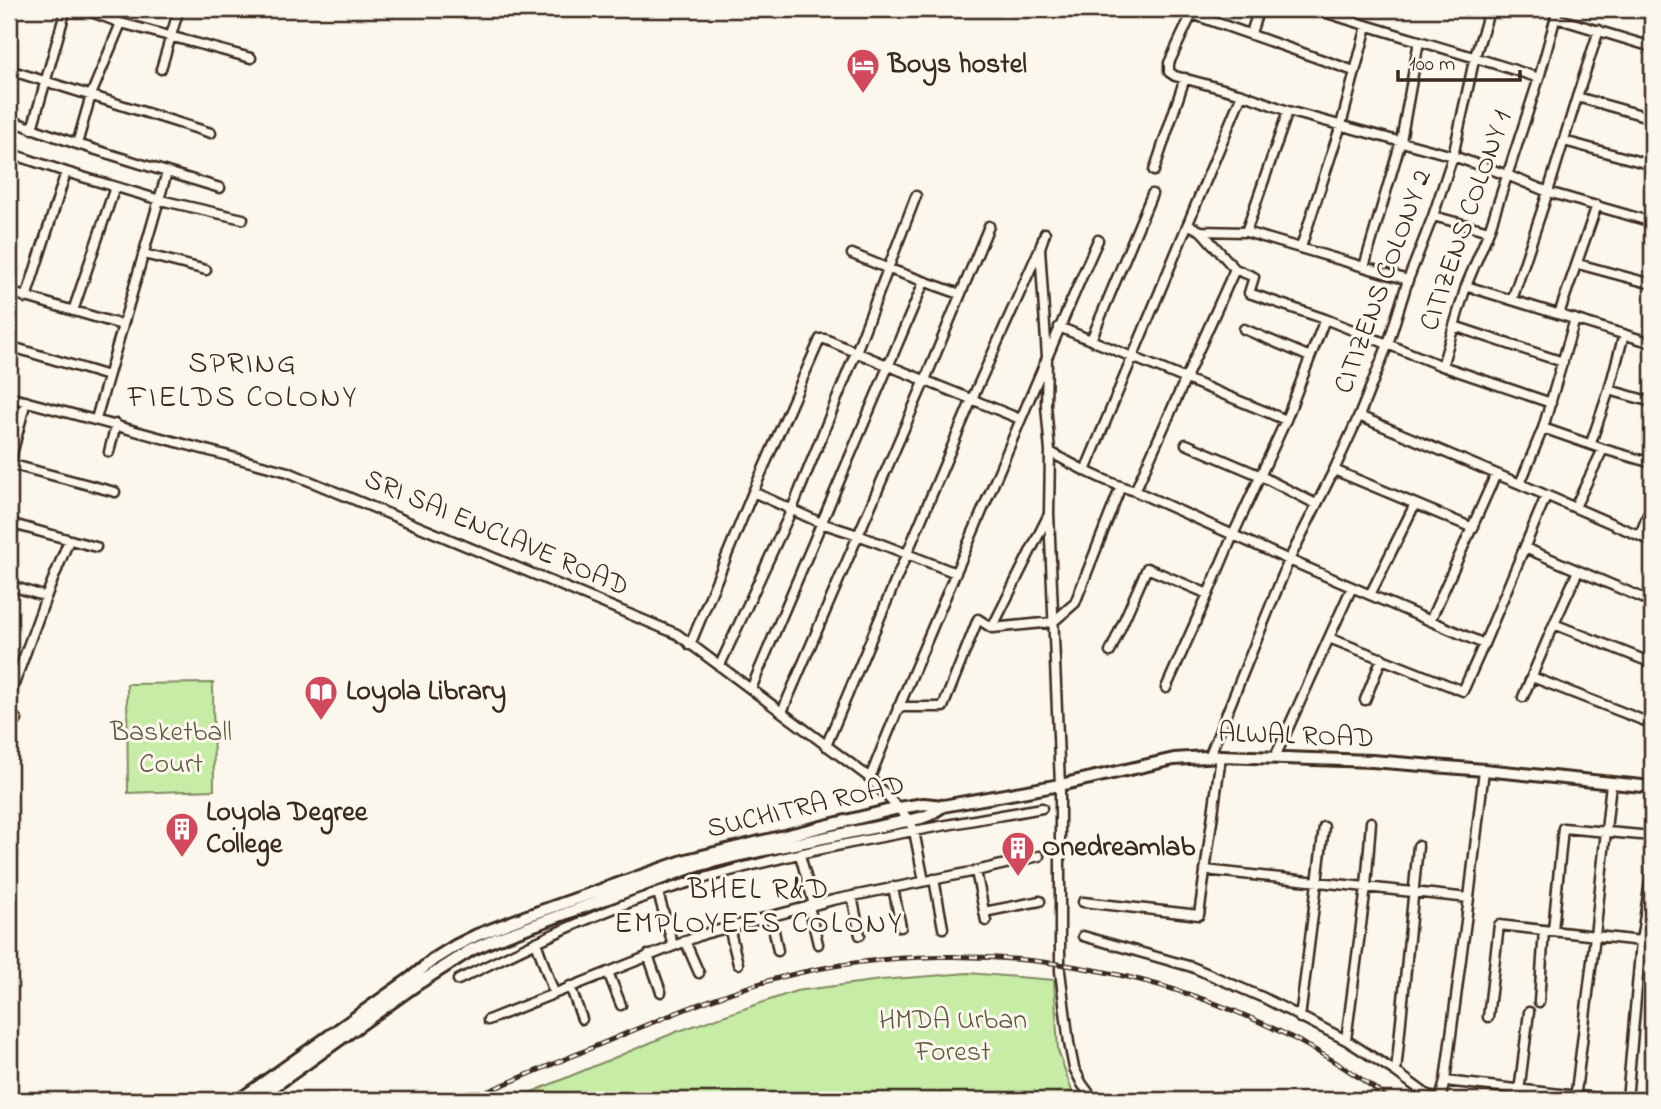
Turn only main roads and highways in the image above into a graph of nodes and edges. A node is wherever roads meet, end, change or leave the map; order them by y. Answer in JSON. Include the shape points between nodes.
{"nodes":[{"id":1,"x":1652,"y":787,"type":"edge"},
{"id":2,"x":943,"y":806,"type":"junction"},
{"id":3,"x":413,"y":982,"type":"junction"},
{"id":4,"x":239,"y":1100,"type":"edge"},
{"id":5,"x":256,"y":1100,"type":"edge"}],
"edges":[{"from":1,"to":2,"type":"main road","name":"ALWAL ROAD","via":[[1372,761],[1215,756]]},
{"from":2,"to":3,"type":"main road","name":"SUCHITRA ROAD","via":[[912,826],[693,867],[496,939]]},
{"from":2,"to":3,"type":"main road","name":"SUCHITRA ROAD","via":[[899,808],[686,860],[477,935],[435,959]]},
{"from":3,"to":4,"type":"main road","name":"SUCHITRA ROAD"},
{"from":3,"to":5,"type":"main road","name":"SUCHITRA ROAD"}]}
